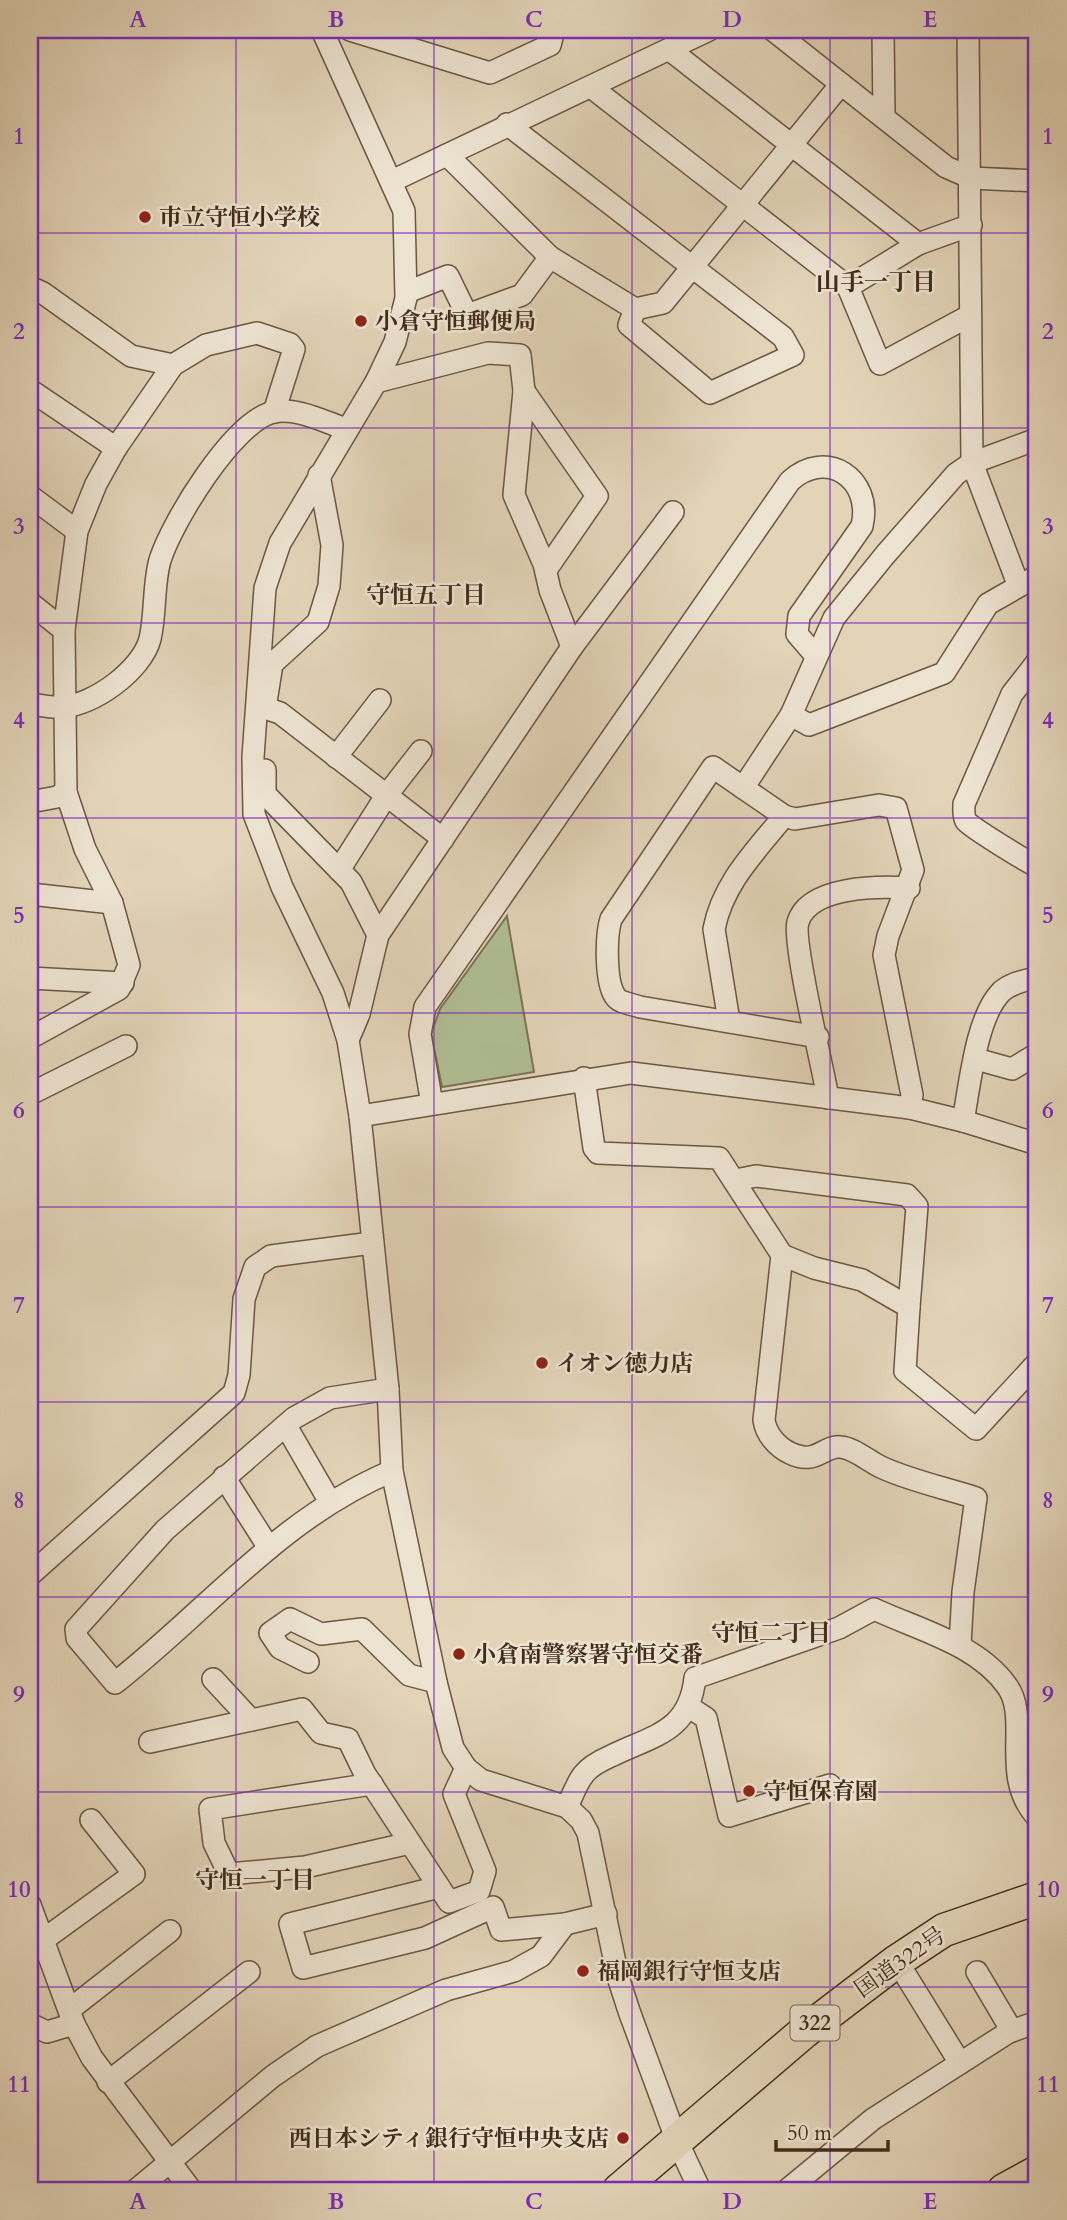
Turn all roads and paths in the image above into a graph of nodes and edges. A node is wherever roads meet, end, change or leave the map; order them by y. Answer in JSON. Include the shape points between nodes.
{"nodes":[{"id":1,"x":348,"y":30,"type":"edge"},
{"id":2,"x":554,"y":30,"type":"edge"},
{"id":3,"x":709,"y":30,"type":"edge"},
{"id":4,"x":773,"y":30,"type":"edge"},
{"id":5,"x":883,"y":30,"type":"edge"},
{"id":6,"x":968,"y":30,"type":"edge"},
{"id":7,"x":327,"y":39,"type":"edge"},
{"id":8,"x":670,"y":50,"type":"junction"},
{"id":9,"x":841,"y":85,"type":"junction"},
{"id":10,"x":591,"y":87,"type":"junction"},
{"id":11,"x":884,"y":116,"type":"junction"},
{"id":12,"x":507,"y":124,"type":"junction"},
{"id":13,"x":793,"y":146,"type":"junction"},
{"id":14,"x":447,"y":155,"type":"junction"},
{"id":15,"x":971,"y":178,"type":"junction"},
{"id":16,"x":392,"y":181,"type":"junction"},
{"id":17,"x":1037,"y":181,"type":"edge"},
{"id":18,"x":744,"y":208,"type":"junction"},
{"id":19,"x":971,"y":225,"type":"junction"},
{"id":20,"x":918,"y":244,"type":"junction"},
{"id":21,"x":550,"y":257,"type":"junction"},
{"id":22,"x":693,"y":270,"type":"junction"},
{"id":23,"x":30,"y":287,"type":"edge"},
{"id":24,"x":848,"y":287,"type":"junction"},
{"id":25,"x":407,"y":292,"type":"junction"},
{"id":26,"x":635,"y":309,"type":"junction"},
{"id":27,"x":969,"y":316,"type":"junction"},
{"id":28,"x":173,"y":365,"type":"junction"},
{"id":29,"x":376,"y":382,"type":"junction"},
{"id":30,"x":30,"y":390,"type":"edge"},
{"id":31,"x":524,"y":391,"type":"junction"},
{"id":32,"x":274,"y":412,"type":"junction"},
{"id":33,"x":346,"y":429,"type":"junction"},
{"id":34,"x":1037,"y":439,"type":"edge"},
{"id":35,"x":116,"y":448,"type":"junction"},
{"id":36,"x":972,"y":463,"type":"junction"},
{"id":37,"x":319,"y":475,"type":"junction"},
{"id":38,"x":30,"y":496,"type":"edge"},
{"id":39,"x":673,"y":512,"type":"dead end"},
{"id":40,"x":77,"y":531,"type":"junction"},
{"id":41,"x":546,"y":570,"type":"junction"},
{"id":42,"x":1028,"y":580,"type":"edge"},
{"id":43,"x":30,"y":603,"type":"edge"},
{"id":44,"x":64,"y":630,"type":"junction"},
{"id":45,"x":572,"y":647,"type":"junction"},
{"id":46,"x":816,"y":656,"type":"junction"},
{"id":47,"x":1037,"y":662,"type":"edge"},
{"id":48,"x":380,"y":700,"type":"dead end"},
{"id":49,"x":30,"y":704,"type":"edge"},
{"id":50,"x":63,"y":708,"type":"junction"},
{"id":51,"x":265,"y":708,"type":"junction"},
{"id":52,"x":791,"y":715,"type":"junction"},
{"id":53,"x":421,"y":751,"type":"dead end"},
{"id":54,"x":336,"y":757,"type":"junction"},
{"id":55,"x":743,"y":788,"type":"junction"},
{"id":56,"x":66,"y":792,"type":"junction"},
{"id":57,"x":386,"y":796,"type":"junction"},
{"id":58,"x":30,"y":802,"type":"edge"},
{"id":59,"x":784,"y":817,"type":"junction"},
{"id":60,"x":443,"y":839,"type":"junction"},
{"id":61,"x":1037,"y":866,"type":"edge"},
{"id":62,"x":339,"y":870,"type":"junction"},
{"id":63,"x":909,"y":888,"type":"junction"},
{"id":64,"x":30,"y":894,"type":"edge"},
{"id":65,"x":112,"y":903,"type":"junction"},
{"id":66,"x":378,"y":935,"type":"junction"},
{"id":67,"x":30,"y":978,"type":"edge"},
{"id":68,"x":1037,"y":978,"type":"edge"},
{"id":69,"x":123,"y":983,"type":"junction"},
{"id":70,"x":729,"y":1021,"type":"junction"},
{"id":71,"x":818,"y":1037,"type":"junction"},
{"id":72,"x":30,"y":1038,"type":"edge"},
{"id":73,"x":348,"y":1040,"type":"junction"},
{"id":74,"x":126,"y":1046,"type":"dead end"},
{"id":75,"x":1037,"y":1054,"type":"edge"},
{"id":76,"x":976,"y":1059,"type":"junction"},
{"id":77,"x":584,"y":1078,"type":"junction"},
{"id":78,"x":30,"y":1094,"type":"edge"},
{"id":79,"x":828,"y":1098,"type":"junction"},
{"id":80,"x":432,"y":1104,"type":"junction"},
{"id":81,"x":910,"y":1108,"type":"junction"},
{"id":82,"x":360,"y":1116,"type":"junction"},
{"id":83,"x":963,"y":1121,"type":"junction"},
{"id":84,"x":1037,"y":1144,"type":"edge"},
{"id":85,"x":736,"y":1180,"type":"junction"},
{"id":86,"x":372,"y":1243,"type":"junction"},
{"id":87,"x":782,"y":1255,"type":"junction"},
{"id":88,"x":909,"y":1307,"type":"junction"},
{"id":89,"x":1037,"y":1363,"type":"edge"},
{"id":90,"x":388,"y":1389,"type":"junction"},
{"id":91,"x":286,"y":1426,"type":"junction"},
{"id":92,"x":392,"y":1471,"type":"junction"},
{"id":93,"x":224,"y":1477,"type":"junction"},
{"id":94,"x":330,"y":1502,"type":"junction"},
{"id":95,"x":270,"y":1548,"type":"junction"},
{"id":96,"x":30,"y":1575,"type":"edge"},
{"id":97,"x":961,"y":1645,"type":"junction"},
{"id":98,"x":308,"y":1662,"type":"dead end"},
{"id":99,"x":213,"y":1679,"type":"dead end"},
{"id":100,"x":436,"y":1682,"type":"junction"},
{"id":101,"x":689,"y":1707,"type":"junction"},
{"id":102,"x":251,"y":1720,"type":"junction"},
{"id":103,"x":149,"y":1742,"type":"dead end"},
{"id":104,"x":466,"y":1768,"type":"junction"},
{"id":105,"x":372,"y":1784,"type":"junction"},
{"id":106,"x":831,"y":1785,"type":"dead end"},
{"id":107,"x":567,"y":1807,"type":"junction"},
{"id":108,"x":1037,"y":1817,"type":"edge"},
{"id":109,"x":91,"y":1820,"type":"dead end"},
{"id":110,"x":410,"y":1843,"type":"junction"},
{"id":111,"x":439,"y":1887,"type":"junction"},
{"id":112,"x":1037,"y":1898,"type":"edge"},
{"id":113,"x":30,"y":1905,"type":"edge"},
{"id":114,"x":606,"y":1914,"type":"junction"},
{"id":115,"x":565,"y":1924,"type":"junction"},
{"id":116,"x":170,"y":1931,"type":"dead end"},
{"id":117,"x":43,"y":1940,"type":"junction"},
{"id":118,"x":897,"y":1961,"type":"junction"},
{"id":119,"x":248,"y":1972,"type":"dead end"},
{"id":120,"x":977,"y":1972,"type":"dead end"},
{"id":121,"x":71,"y":2017,"type":"junction"},
{"id":122,"x":1037,"y":2022,"type":"edge"},
{"id":123,"x":30,"y":2024,"type":"edge"},
{"id":124,"x":1012,"y":2031,"type":"junction"},
{"id":125,"x":960,"y":2063,"type":"junction"},
{"id":126,"x":108,"y":2082,"type":"junction"},
{"id":127,"x":677,"y":2141,"type":"junction"},
{"id":128,"x":169,"y":2161,"type":"junction"},
{"id":129,"x":1037,"y":2172,"type":"edge"},
{"id":130,"x":136,"y":2190,"type":"edge"},
{"id":131,"x":191,"y":2190,"type":"edge"},
{"id":132,"x":619,"y":2190,"type":"edge"},
{"id":133,"x":700,"y":2190,"type":"edge"},
{"id":134,"x":787,"y":2190,"type":"edge"},
{"id":135,"x":1004,"y":2190,"type":"edge"}],
"edges":[{"from":1,"to":2,"type":"street","via":[[490,73],[550,45]]},
{"from":1,"to":7,"type":"street"},
{"from":3,"to":8,"type":"street"},
{"from":4,"to":9,"type":"street"},
{"from":5,"to":11,"type":"street"},
{"from":6,"to":15,"type":"street"},
{"from":7,"to":16,"type":"street"},
{"from":8,"to":10,"type":"street"},
{"from":8,"to":13,"type":"street"},
{"from":9,"to":11,"type":"street"},
{"from":9,"to":13,"type":"street"},
{"from":10,"to":12,"type":"street"},
{"from":10,"to":18,"type":"street"},
{"from":11,"to":15,"type":"street","via":[[946,167]]},
{"from":12,"to":14,"type":"street"},
{"from":12,"to":22,"type":"street"},
{"from":13,"to":18,"type":"street"},
{"from":13,"to":20,"type":"street"},
{"from":14,"to":16,"type":"street"},
{"from":14,"to":21,"type":"street"},
{"from":15,"to":17,"type":"street"},
{"from":15,"to":19,"type":"street"},
{"from":16,"to":25,"type":"street","via":[[404,211]]},
{"from":18,"to":22,"type":"street"},
{"from":18,"to":24,"type":"street"},
{"from":19,"to":20,"type":"street"},
{"from":19,"to":27,"type":"street"},
{"from":20,"to":24,"type":"street"},
{"from":21,"to":25,"type":"street","via":[[522,295],[467,315],[448,276]]},
{"from":21,"to":26,"type":"street"},
{"from":22,"to":26,"type":"street","via":[[663,303]]},
{"from":22,"to":26,"type":"street","via":[[783,337],[793,355],[710,393],[629,325]]},
{"from":23,"to":28,"type":"street","via":[[131,356]]},
{"from":24,"to":27,"type":"street","via":[[880,364]]},
{"from":25,"to":29,"type":"street","via":[[395,342]]},
{"from":27,"to":36,"type":"street"},
{"from":28,"to":32,"type":"street","via":[[206,345],[257,333],[290,344],[295,349]]},
{"from":28,"to":35,"type":"street"},
{"from":29,"to":31,"type":"street","via":[[488,353],[520,355]]},
{"from":29,"to":33,"type":"street"},
{"from":30,"to":35,"type":"street"},
{"from":31,"to":41,"type":"street","via":[[514,495]]},
{"from":31,"to":41,"type":"street","via":[[597,496]]},
{"from":32,"to":33,"type":"street","via":[[304,415]]},
{"from":32,"to":50,"type":"street","via":[[225,447],[181,518],[160,560],[150,641],[137,662],[116,683]]},
{"from":33,"to":37,"type":"street"},
{"from":34,"to":36,"type":"street"},
{"from":35,"to":40,"type":"street"},
{"from":36,"to":42,"type":"street"},
{"from":36,"to":46,"type":"street","via":[[940,490],[834,618]]},
{"from":37,"to":51,"type":"street","via":[[332,545],[329,586],[318,622],[272,664]]},
{"from":37,"to":73,"type":"street","via":[[280,543],[265,588],[254,814],[282,887],[333,993]]},
{"from":38,"to":40,"type":"street"},
{"from":39,"to":45,"type":"street"},
{"from":40,"to":44,"type":"street"},
{"from":41,"to":45,"type":"street"},
{"from":42,"to":52,"type":"street","via":[[988,604],[944,673],[809,725]]},
{"from":43,"to":44,"type":"street"},
{"from":44,"to":50,"type":"street"},
{"from":45,"to":60,"type":"street"},
{"from":46,"to":52,"type":"street"},
{"from":46,"to":80,"type":"street","via":[[797,634],[799,616],[862,526],[866,511],[860,487],[851,477],[824,467],[806,470],[790,481],[425,1007],[419,1034]]},
{"from":47,"to":61,"type":"street","via":[[1012,694],[964,804],[964,814],[970,824],[1016,857]]},
{"from":48,"to":54,"type":"street"},
{"from":49,"to":50,"type":"street"},
{"from":50,"to":56,"type":"street"},
{"from":51,"to":54,"type":"street","via":[[280,713]]},
{"from":51,"to":62,"type":"street","via":[[265,794]]},
{"from":52,"to":55,"type":"street"},
{"from":53,"to":57,"type":"street"},
{"from":54,"to":57,"type":"street"},
{"from":55,"to":59,"type":"street"},
{"from":55,"to":70,"type":"street","via":[[713,767],[607,931],[615,998],[640,1007]]},
{"from":56,"to":58,"type":"street"},
{"from":56,"to":65,"type":"street","via":[[85,849]]},
{"from":57,"to":60,"type":"street"},
{"from":57,"to":62,"type":"street"},
{"from":59,"to":63,"type":"street","via":[[879,805],[896,808],[914,870]]},
{"from":59,"to":70,"type":"street","via":[[731,882],[716,917]]},
{"from":60,"to":66,"type":"street"},
{"from":62,"to":66,"type":"street","via":[[351,882]]},
{"from":63,"to":71,"type":"street","via":[[820,896],[802,914],[797,935]]},
{"from":63,"to":81,"type":"street","via":[[884,955],[912,1095]]},
{"from":64,"to":65,"type":"street"},
{"from":65,"to":69,"type":"street","via":[[128,965]]},
{"from":66,"to":73,"type":"street"},
{"from":67,"to":69,"type":"street"},
{"from":68,"to":76,"type":"street","via":[[1004,989],[992,1002]]},
{"from":69,"to":72,"type":"street"},
{"from":70,"to":71,"type":"street"},
{"from":71,"to":79,"type":"street"},
{"from":73,"to":82,"type":"street"},
{"from":74,"to":78,"type":"street"},
{"from":75,"to":76,"type":"street","via":[[1012,1069]]},
{"from":76,"to":83,"type":"street"},
{"from":77,"to":79,"type":"street","via":[[631,1073]]},
{"from":77,"to":80,"type":"street"},
{"from":77,"to":85,"type":"street","via":[[598,1153],[719,1158]]},
{"from":79,"to":81,"type":"street"},
{"from":80,"to":82,"type":"street"},
{"from":81,"to":83,"type":"street"},
{"from":82,"to":86,"type":"street"},
{"from":83,"to":84,"type":"street"},
{"from":85,"to":87,"type":"street"},
{"from":85,"to":88,"type":"street","via":[[756,1176],[907,1195],[917,1206]]},
{"from":86,"to":90,"type":"street"},
{"from":86,"to":96,"type":"street","via":[[271,1256],[254,1266],[244,1299],[234,1392]]},
{"from":87,"to":88,"type":"street","via":[[862,1280]]},
{"from":87,"to":97,"type":"street","via":[[766,1429],[793,1455],[817,1458],[833,1447],[842,1447],[883,1468],[976,1498]]},
{"from":88,"to":89,"type":"street","via":[[905,1371],[976,1429]]},
{"from":90,"to":91,"type":"street","via":[[330,1398]]},
{"from":90,"to":92,"type":"street"},
{"from":91,"to":93,"type":"street"},
{"from":91,"to":94,"type":"street"},
{"from":92,"to":94,"type":"street"},
{"from":92,"to":100,"type":"street"},
{"from":93,"to":95,"type":"street"},
{"from":93,"to":95,"type":"street","via":[[165,1530],[76,1629],[77,1638],[115,1683]]},
{"from":94,"to":95,"type":"street"},
{"from":97,"to":101,"type":"street","via":[[874,1609],[839,1628],[695,1678]]},
{"from":97,"to":108,"type":"street","via":[[1010,1690],[1018,1784],[1026,1805]]},
{"from":98,"to":100,"type":"street","via":[[280,1648],[270,1633],[290,1619],[321,1634],[362,1629],[409,1675]]},
{"from":99,"to":102,"type":"street"},
{"from":100,"to":104,"type":"street","via":[[453,1748]]},
{"from":101,"to":106,"type":"street","via":[[706,1718],[729,1816]]},
{"from":101,"to":107,"type":"street","via":[[669,1728],[601,1760],[584,1773]]},
{"from":102,"to":103,"type":"street"},
{"from":102,"to":105,"type":"street","via":[[302,1709],[321,1733],[348,1739]]},
{"from":104,"to":107,"type":"street","via":[[498,1787]]},
{"from":104,"to":111,"type":"street","via":[[454,1794],[485,1871],[479,1891],[449,1902]]},
{"from":105,"to":110,"type":"street"},
{"from":105,"to":110,"type":"street","via":[[210,1809],[214,1843],[229,1874],[305,1867]]},
{"from":107,"to":114,"type":"street","via":[[582,1820],[588,1833]]},
{"from":109,"to":117,"type":"street","via":[[134,1874]]},
{"from":110,"to":111,"type":"street"},
{"from":111,"to":115,"type":"street","via":[[290,1924],[303,1968],[425,1938],[493,1907],[501,1930]]},
{"from":112,"to":118,"type":"highway","name":"国道322号","number":"322","via":[[944,1930]]},
{"from":113,"to":117,"type":"street"},
{"from":114,"to":115,"type":"street"},
{"from":114,"to":127,"type":"street","via":[[618,1977]]},
{"from":115,"to":128,"type":"street","via":[[541,1956],[514,1971],[446,1990],[317,2046]]},
{"from":116,"to":121,"type":"street"},
{"from":117,"to":121,"type":"street"},
{"from":118,"to":125,"type":"street"},
{"from":118,"to":127,"type":"highway","name":"国道322号","number":"322","via":[[804,2032]]},
{"from":119,"to":126,"type":"street"},
{"from":120,"to":124,"type":"street"},
{"from":121,"to":123,"type":"street","via":[[47,2032]]},
{"from":121,"to":126,"type":"street"},
{"from":122,"to":124,"type":"street"},
{"from":124,"to":125,"type":"street"},
{"from":125,"to":134,"type":"street","via":[[873,2119]]},
{"from":126,"to":128,"type":"street","via":[[130,2104]]},
{"from":127,"to":132,"type":"highway","name":"国道322号","number":"322"},
{"from":127,"to":133,"type":"street"},
{"from":128,"to":130,"type":"street"},
{"from":128,"to":131,"type":"street"},
{"from":129,"to":135,"type":"highway"}]}
